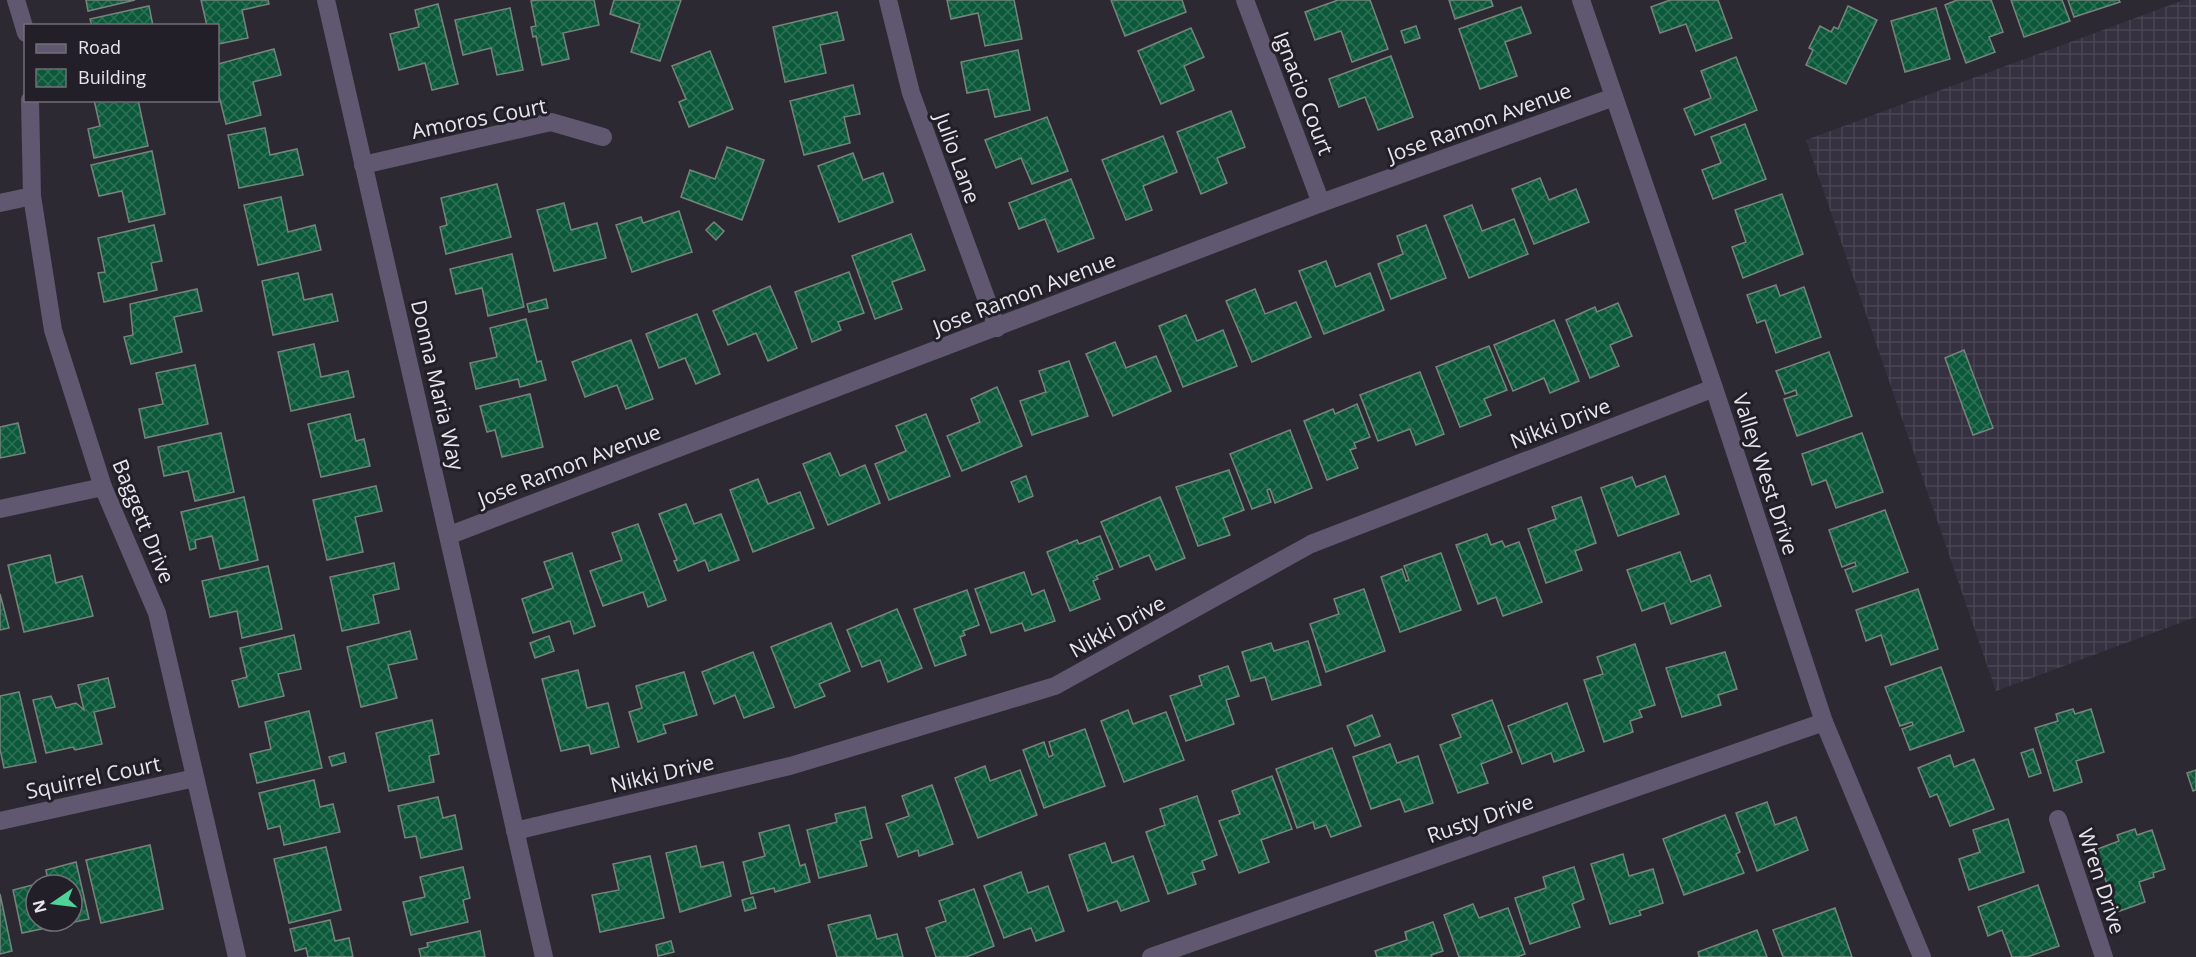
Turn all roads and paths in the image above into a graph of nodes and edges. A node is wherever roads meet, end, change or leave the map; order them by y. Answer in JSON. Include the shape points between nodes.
{"nodes":[{"id":1,"x":16,"y":0,"type":"edge"},
{"id":2,"x":326,"y":0,"type":"edge"},
{"id":3,"x":888,"y":0,"type":"edge"},
{"id":4,"x":1245,"y":0,"type":"edge"},
{"id":5,"x":1581,"y":0,"type":"edge"},
{"id":6,"x":24,"y":26,"type":"edge"},
{"id":7,"x":1614,"y":97,"type":"junction"},
{"id":8,"x":30,"y":102,"type":"edge"},
{"id":9,"x":603,"y":137,"type":"dead end"},
{"id":10,"x":363,"y":165,"type":"junction"},
{"id":11,"x":32,"y":196,"type":"junction"},
{"id":12,"x":0,"y":203,"type":"edge"},
{"id":13,"x":1321,"y":203,"type":"junction"},
{"id":14,"x":997,"y":328,"type":"junction"},
{"id":15,"x":1714,"y":388,"type":"junction"},
{"id":16,"x":103,"y":487,"type":"junction"},
{"id":17,"x":0,"y":509,"type":"edge"},
{"id":18,"x":450,"y":535,"type":"junction"},
{"id":19,"x":1824,"y":722,"type":"junction"},
{"id":20,"x":195,"y":778,"type":"junction"},
{"id":21,"x":2058,"y":819,"type":"dead end"},
{"id":22,"x":0,"y":821,"type":"edge"},
{"id":23,"x":515,"y":831,"type":"junction"},
{"id":24,"x":237,"y":957,"type":"edge"},
{"id":25,"x":544,"y":957,"type":"edge"},
{"id":26,"x":1151,"y":957,"type":"edge"},
{"id":27,"x":1923,"y":957,"type":"edge"},
{"id":28,"x":2104,"y":957,"type":"edge"}],
"edges":[{"from":1,"to":6,"type":"street"},
{"from":2,"to":10,"type":"street","name":"Donna Maria Way"},
{"from":3,"to":14,"type":"street","name":"Julio Lane","via":[[910,93]]},
{"from":4,"to":13,"type":"street","name":"Ignacio Court"},
{"from":5,"to":7,"type":"street","name":"Valley West Drive"},
{"from":7,"to":13,"type":"street","name":"Jose Ramon Avenue"},
{"from":7,"to":15,"type":"street","name":"Valley West Drive"},
{"from":8,"to":11,"type":"street","name":"Baggett Drive"},
{"from":9,"to":10,"type":"street","name":"Amoros Court","via":[[551,122]]},
{"from":10,"to":18,"type":"street","name":"Donna Maria Way"},
{"from":11,"to":12,"type":"street"},
{"from":11,"to":16,"type":"street","name":"Baggett Drive","via":[[53,330]]},
{"from":13,"to":14,"type":"street","name":"Jose Ramon Avenue"},
{"from":14,"to":18,"type":"street","name":"Jose Ramon Avenue"},
{"from":15,"to":19,"type":"street","name":"Valley West Drive"},
{"from":15,"to":23,"type":"street","name":"Nikki Drive","via":[[1311,544],[1055,686],[790,766]]},
{"from":16,"to":17,"type":"street"},
{"from":16,"to":20,"type":"street","name":"Baggett Drive","via":[[157,613]]},
{"from":18,"to":23,"type":"street","name":"Donna Maria Way"},
{"from":19,"to":26,"type":"street","name":"Rusty Drive"},
{"from":19,"to":27,"type":"street","name":"Valley West Drive"},
{"from":20,"to":22,"type":"street","name":"Squirrel Court"},
{"from":20,"to":24,"type":"street","name":"Baggett Drive"},
{"from":21,"to":28,"type":"street","name":"Wren Drive"},
{"from":23,"to":25,"type":"street","name":"Donna Maria Way"}]}
